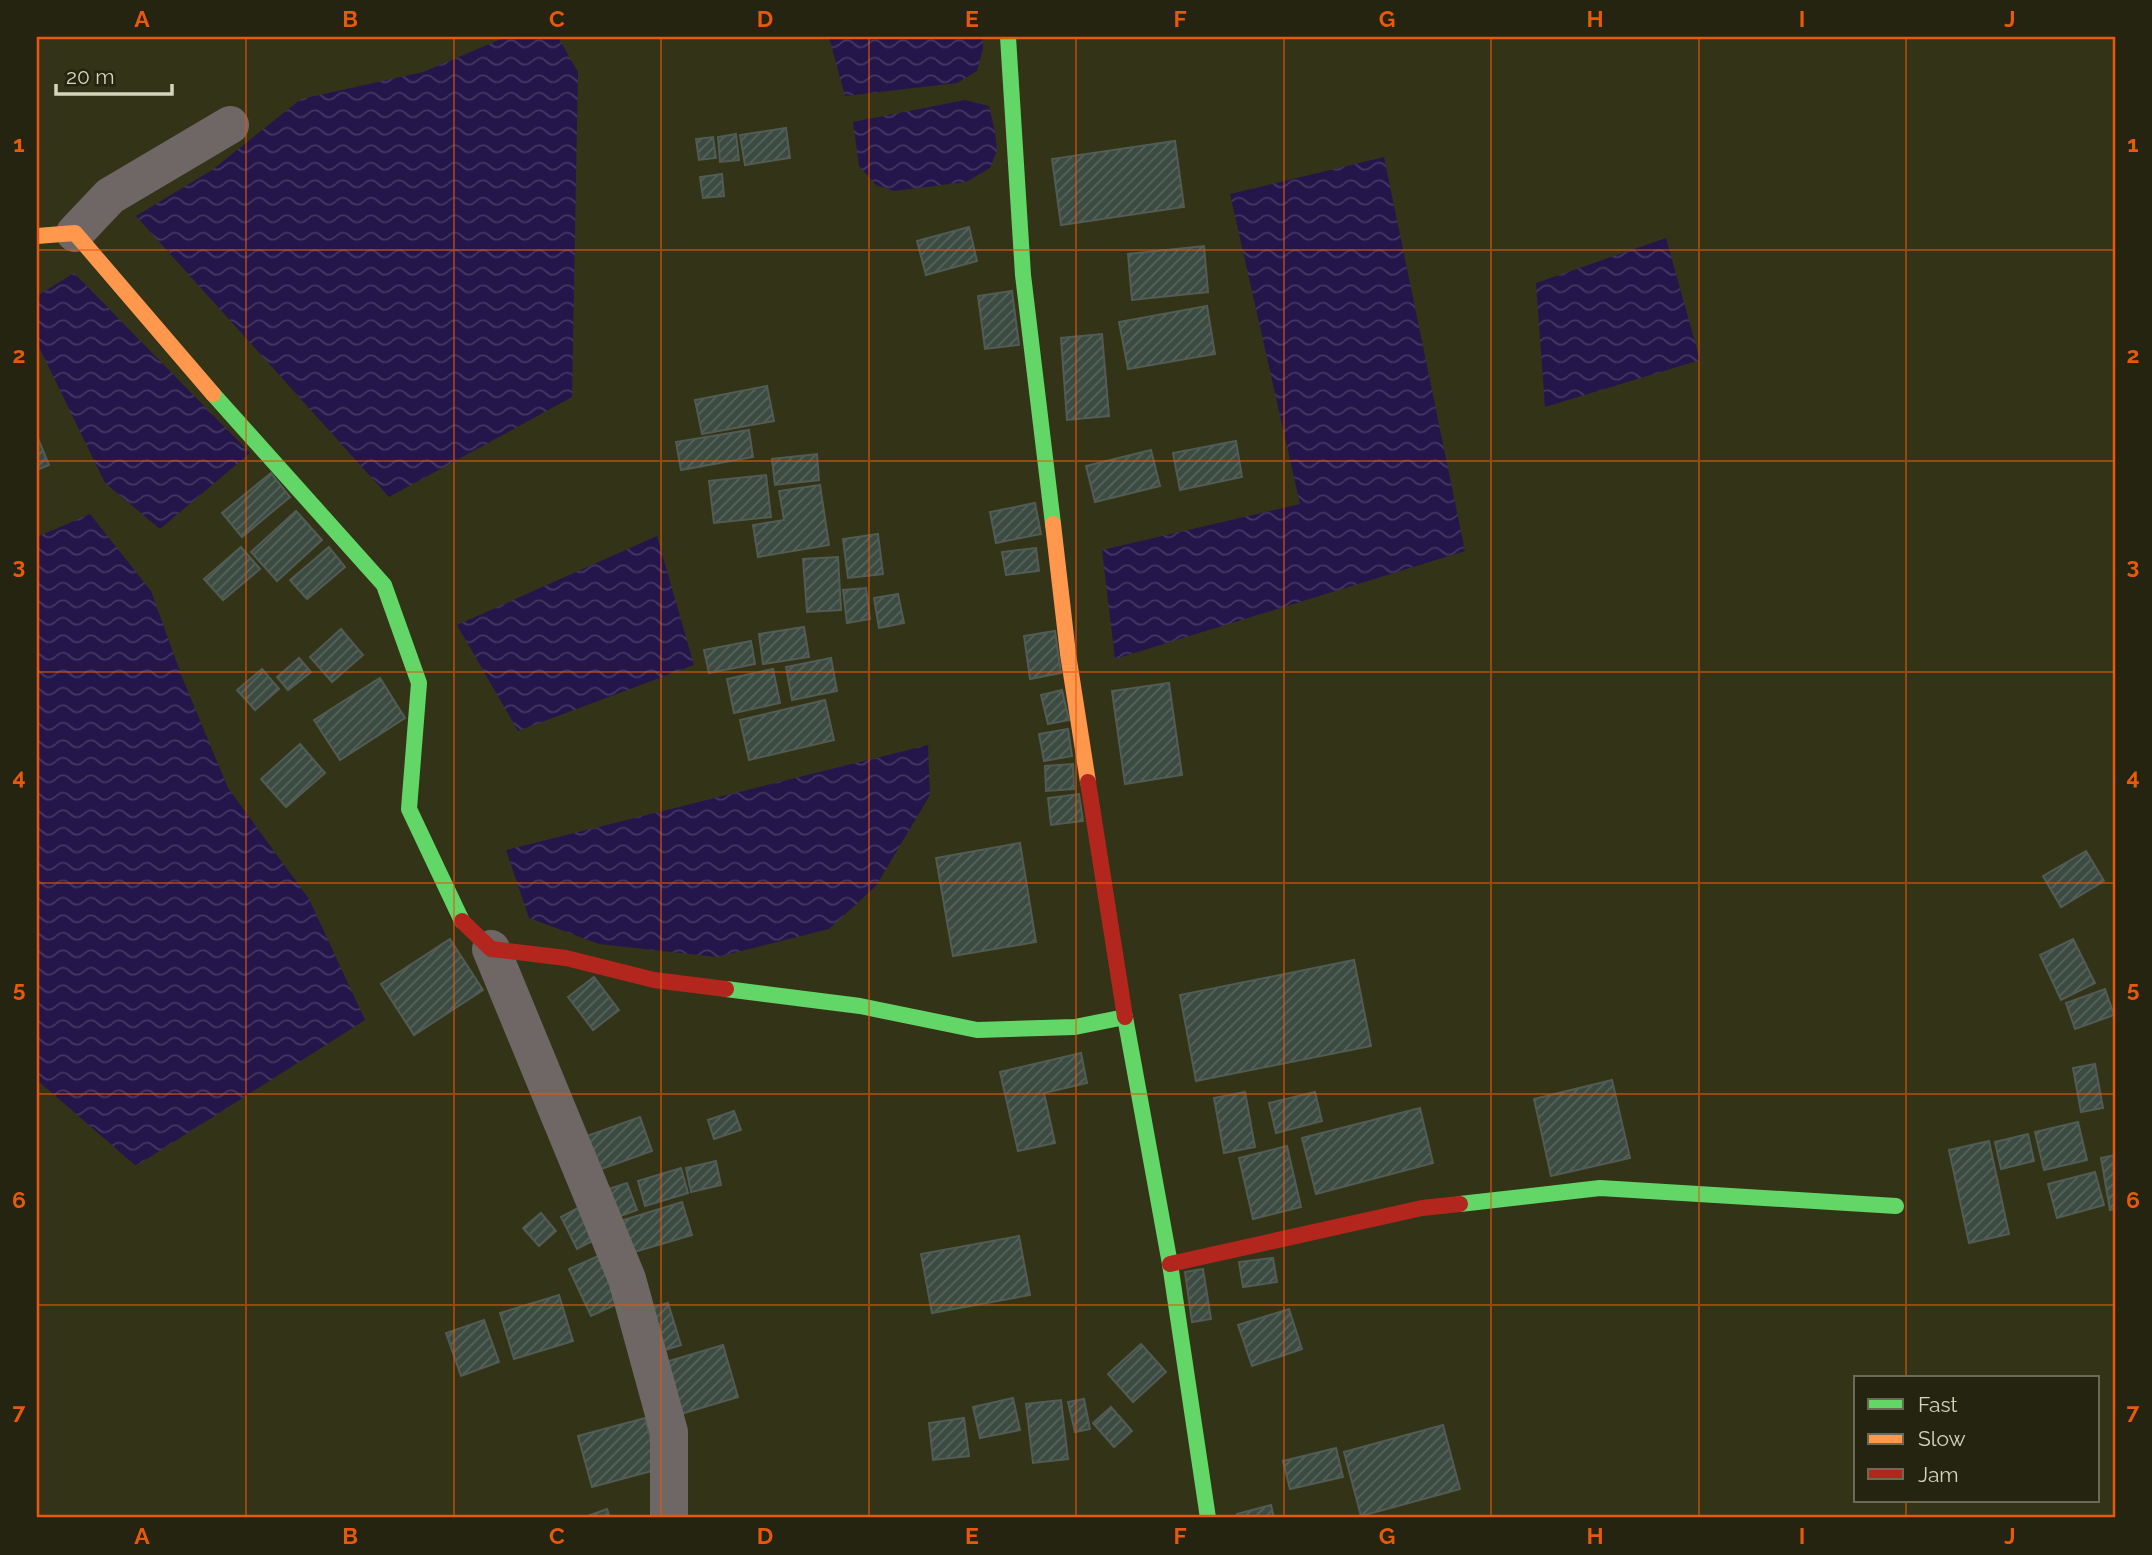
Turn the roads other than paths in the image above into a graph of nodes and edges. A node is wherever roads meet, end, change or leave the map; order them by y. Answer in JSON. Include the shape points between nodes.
{"nodes":[{"id":1,"x":1008,"y":37,"type":"edge"},
{"id":2,"x":230,"y":125,"type":"dead end"},
{"id":3,"x":75,"y":233,"type":"junction"},
{"id":4,"x":37,"y":236,"type":"edge"},
{"id":5,"x":491,"y":948,"type":"junction"},
{"id":6,"x":1125,"y":1017,"type":"junction"},
{"id":7,"x":1896,"y":1206,"type":"dead end"},
{"id":8,"x":1170,"y":1264,"type":"junction"},
{"id":9,"x":668,"y":1518,"type":"edge"},
{"id":10,"x":1208,"y":1518,"type":"edge"}],
"edges":[{"from":1,"to":6,"type":"street","via":[[1023,275],[1066,640]]},
{"from":2,"to":3,"type":"street","via":[[110,196]]},
{"from":3,"to":4,"type":"street"},
{"from":3,"to":5,"type":"street","via":[[384,585],[419,683],[409,809],[459,919]]},
{"from":5,"to":6,"type":"street","via":[[566,958],[654,980],[860,1006],[977,1030],[1075,1027]]},
{"from":5,"to":9,"type":"street","via":[[627,1279],[669,1432]]},
{"from":6,"to":8,"type":"street"},
{"from":7,"to":8,"type":"street","via":[[1600,1188],[1422,1208]]},
{"from":8,"to":10,"type":"street"}]}
